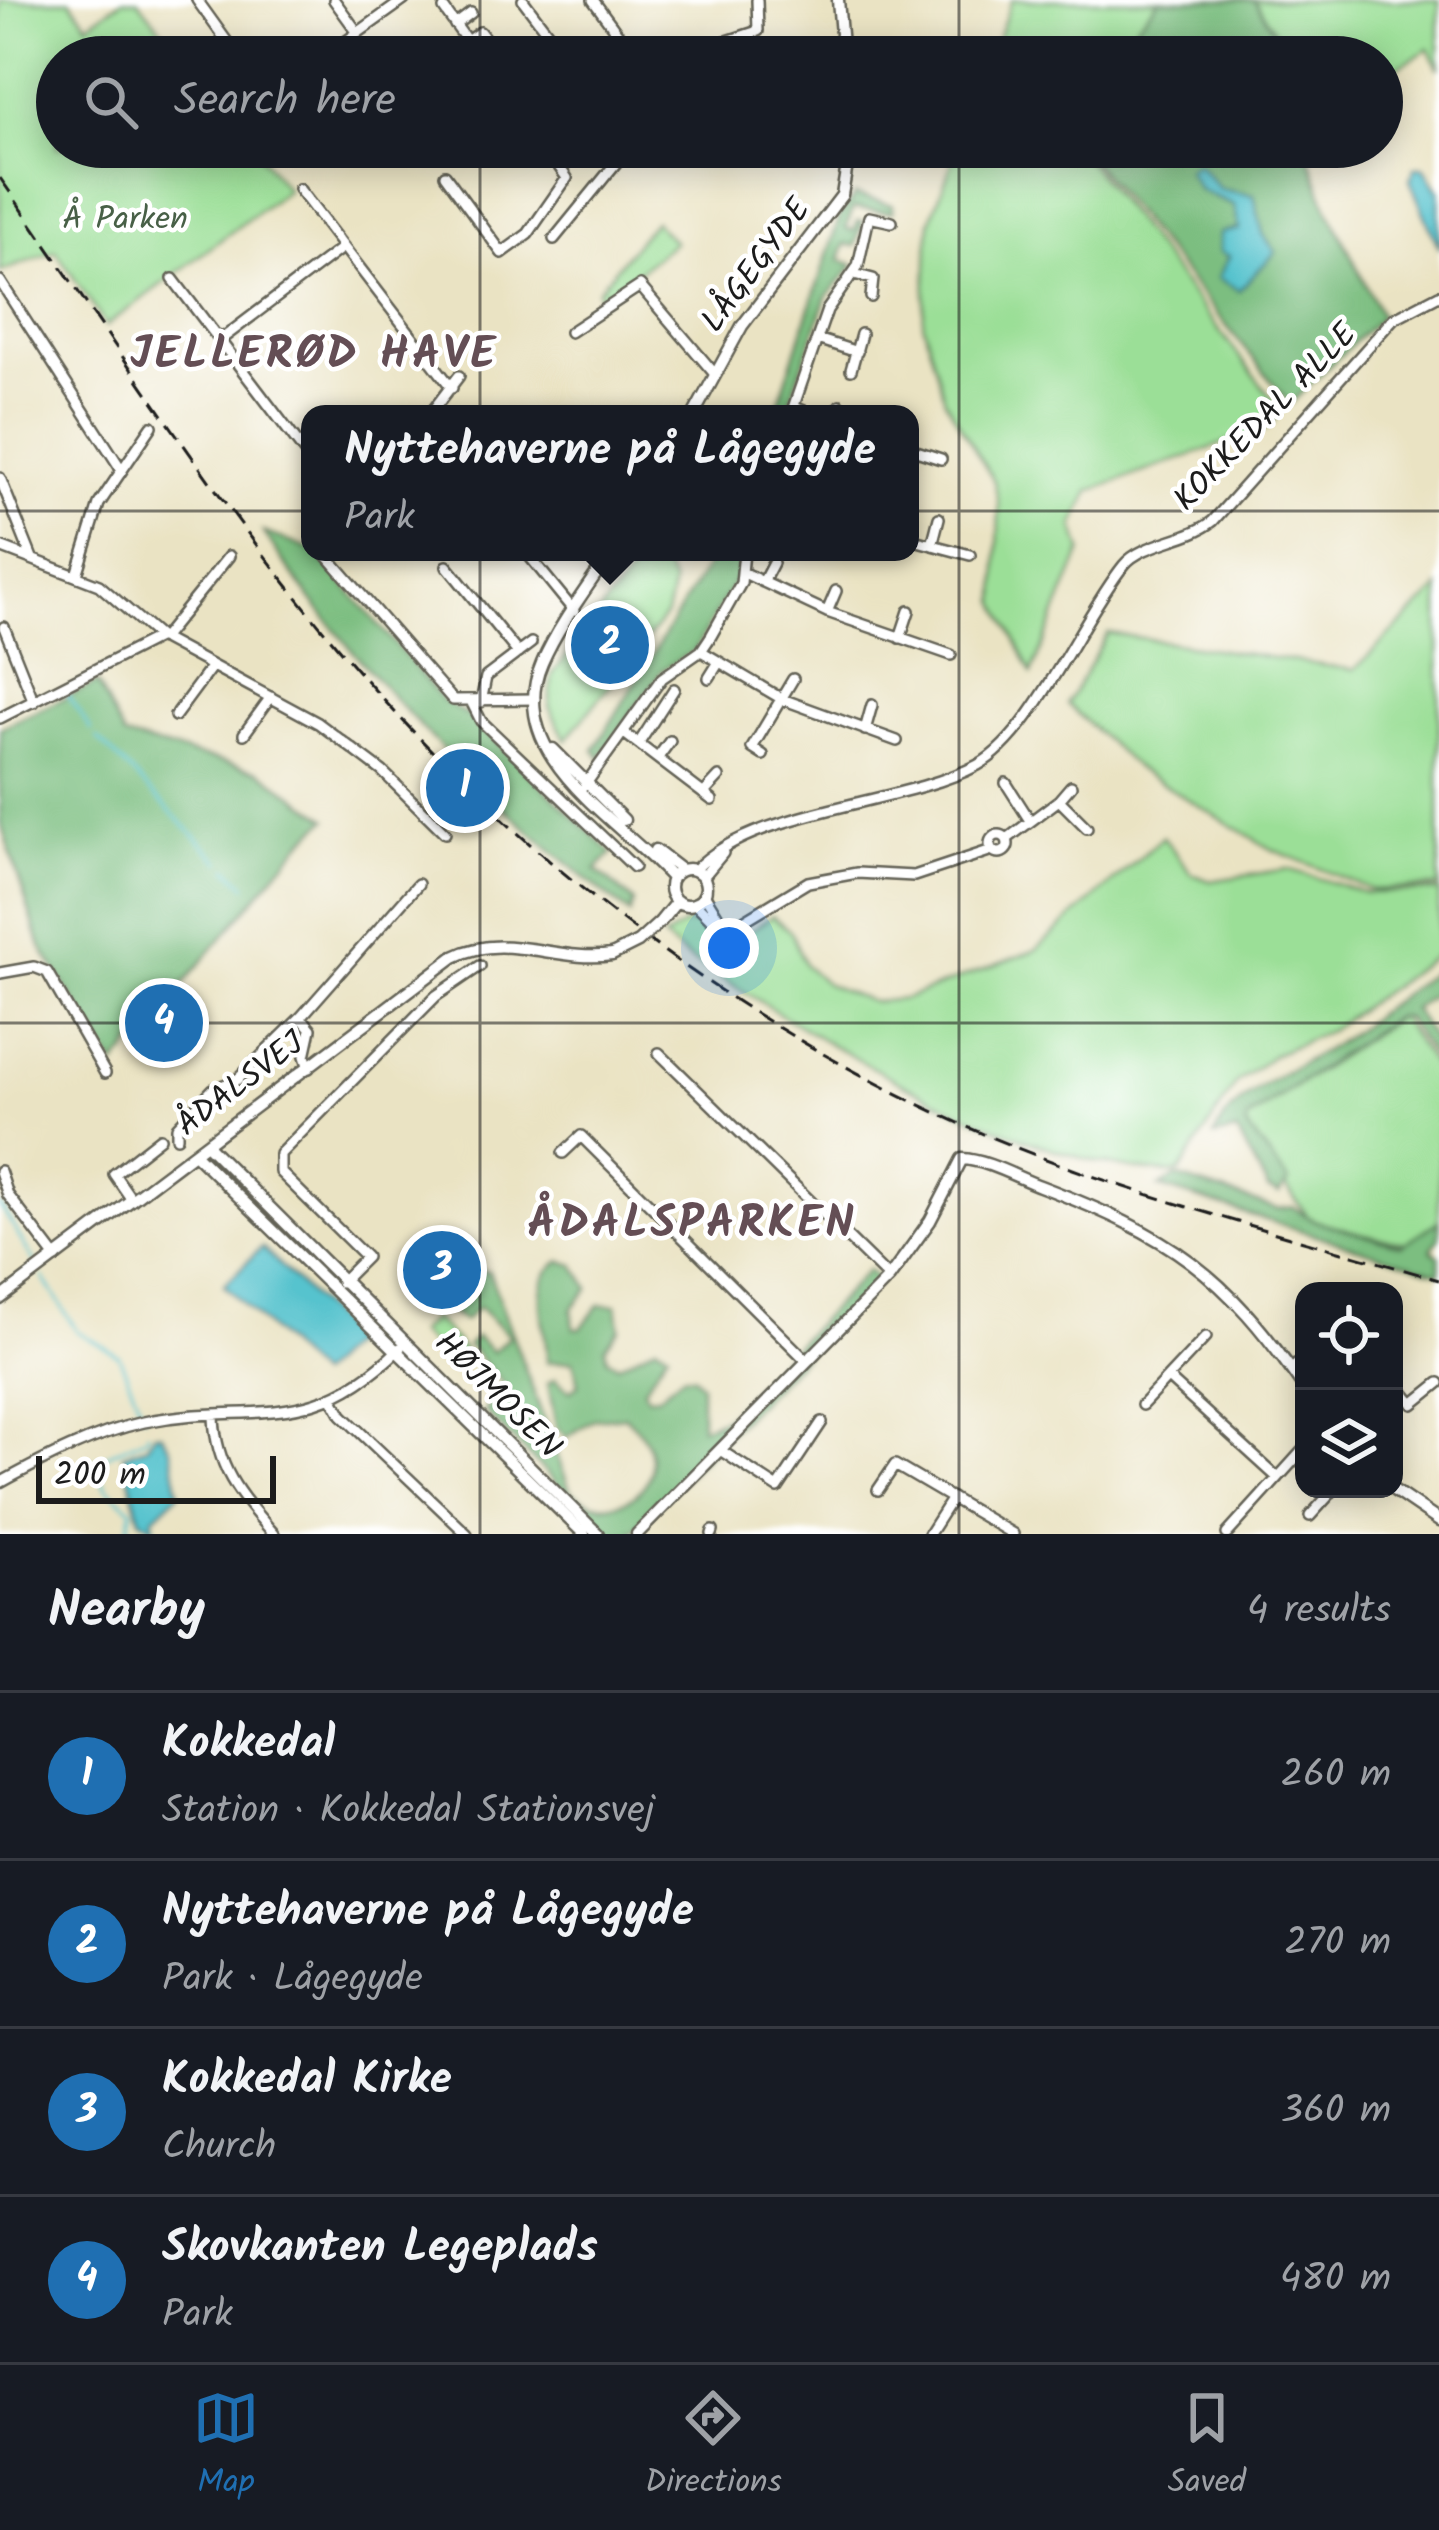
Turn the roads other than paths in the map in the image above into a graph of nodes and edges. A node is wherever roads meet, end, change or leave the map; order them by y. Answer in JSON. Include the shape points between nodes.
{"nodes":[{"id":1,"x":196,"y":0,"type":"edge"},
{"id":2,"x":334,"y":0,"type":"edge"},
{"id":3,"x":404,"y":0,"type":"edge"},
{"id":4,"x":523,"y":0,"type":"edge"},
{"id":5,"x":593,"y":0,"type":"edge"},
{"id":6,"x":757,"y":0,"type":"edge"},
{"id":7,"x":838,"y":0,"type":"edge"},
{"id":8,"x":444,"y":9,"type":"dead end"},
{"id":9,"x":471,"y":14,"type":"dead end"},
{"id":10,"x":455,"y":25,"type":"junction"},
{"id":11,"x":358,"y":33,"type":"junction"},
{"id":12,"x":223,"y":36,"type":"edge"},
{"id":13,"x":354,"y":36,"type":"edge"},
{"id":14,"x":463,"y":36,"type":"edge"},
{"id":15,"x":550,"y":36,"type":"edge"},
{"id":16,"x":620,"y":36,"type":"edge"},
{"id":17,"x":743,"y":36,"type":"edge"},
{"id":18,"x":841,"y":36,"type":"edge"},
{"id":19,"x":560,"y":168,"type":"edge"},
{"id":20,"x":611,"y":168,"type":"edge"},
{"id":21,"x":850,"y":168,"type":"edge"},
{"id":22,"x":445,"y":176,"type":"dead end"},
{"id":23,"x":299,"y":189,"type":"dead end"},
{"id":24,"x":544,"y":211,"type":"junction"},
{"id":25,"x":892,"y":222,"type":"dead end"},
{"id":26,"x":565,"y":225,"type":"junction"},
{"id":27,"x":554,"y":239,"type":"dead end"},
{"id":28,"x":343,"y":247,"type":"junction"},
{"id":29,"x":848,"y":253,"type":"dead end"},
{"id":30,"x":860,"y":256,"type":"junction"},
{"id":31,"x":854,"y":274,"type":"junction"},
{"id":32,"x":173,"y":279,"type":"dead end"},
{"id":33,"x":0,"y":281,"type":"edge"},
{"id":34,"x":1439,"y":295,"type":"edge"},
{"id":35,"x":872,"y":297,"type":"dead end"},
{"id":36,"x":16,"y":307,"type":"junction"},
{"id":37,"x":0,"y":312,"type":"edge"},
{"id":38,"x":570,"y":332,"type":"dead end"},
{"id":39,"x":861,"y":334,"type":"dead end"},
{"id":40,"x":817,"y":339,"type":"junction"},
{"id":41,"x":219,"y":341,"type":"junction"},
{"id":42,"x":857,"y":352,"type":"junction"},
{"id":43,"x":851,"y":370,"type":"dead end"},
{"id":44,"x":714,"y":373,"type":"junction"},
{"id":45,"x":459,"y":376,"type":"dead end"},
{"id":46,"x":452,"y":388,"type":"junction"},
{"id":47,"x":438,"y":405,"type":"edge"},
{"id":48,"x":698,"y":405,"type":"edge"},
{"id":49,"x":795,"y":405,"type":"edge"},
{"id":50,"x":152,"y":426,"type":"dead end"},
{"id":51,"x":301,"y":446,"type":"edge"},
{"id":52,"x":919,"y":451,"type":"edge"},
{"id":53,"x":941,"y":459,"type":"dead end"},
{"id":54,"x":121,"y":469,"type":"junction"},
{"id":55,"x":0,"y":478,"type":"edge"},
{"id":56,"x":939,"y":518,"type":"dead end"},
{"id":57,"x":919,"y":541,"type":"edge"},
{"id":58,"x":932,"y":545,"type":"junction"},
{"id":59,"x":0,"y":547,"type":"edge"},
{"id":60,"x":970,"y":555,"type":"dead end"},
{"id":61,"x":229,"y":556,"type":"dead end"},
{"id":62,"x":32,"y":558,"type":"junction"},
{"id":63,"x":332,"y":561,"type":"edge"},
{"id":64,"x":533,"y":561,"type":"edge"},
{"id":65,"x":605,"y":561,"type":"edge"},
{"id":66,"x":744,"y":561,"type":"edge"},
{"id":67,"x":772,"y":563,"type":"dead end"},
{"id":68,"x":447,"y":566,"type":"dead end"},
{"id":69,"x":744,"y":573,"type":"junction"},
{"id":70,"x":76,"y":575,"type":"junction"},
{"id":71,"x":763,"y":582,"type":"junction"},
{"id":72,"x":836,"y":591,"type":"dead end"},
{"id":73,"x":574,"y":610,"type":"junction"},
{"id":74,"x":909,"y":611,"type":"dead end"},
{"id":75,"x":827,"y":612,"type":"junction"},
{"id":76,"x":4,"y":627,"type":"dead end"},
{"id":77,"x":160,"y":638,"type":"junction"},
{"id":78,"x":900,"y":638,"type":"junction"},
{"id":79,"x":531,"y":643,"type":"dead end"},
{"id":80,"x":701,"y":651,"type":"junction"},
{"id":81,"x":518,"y":652,"type":"junction"},
{"id":82,"x":951,"y":655,"type":"dead end"},
{"id":83,"x":719,"y":662,"type":"junction"},
{"id":84,"x":212,"y":666,"type":"junction"},
{"id":85,"x":709,"y":678,"type":"dead end"},
{"id":86,"x":793,"y":679,"type":"dead end"},
{"id":87,"x":674,"y":689,"type":"dead end"},
{"id":88,"x":271,"y":697,"type":"junction"},
{"id":89,"x":782,"y":699,"type":"junction"},
{"id":90,"x":34,"y":702,"type":"junction"},
{"id":91,"x":477,"y":702,"type":"junction"},
{"id":92,"x":535,"y":705,"type":"junction"},
{"id":93,"x":872,"y":705,"type":"dead end"},
{"id":94,"x":176,"y":716,"type":"dead end"},
{"id":95,"x":0,"y":718,"type":"edge"},
{"id":96,"x":865,"y":730,"type":"junction"},
{"id":97,"x":624,"y":733,"type":"junction"},
{"id":98,"x":244,"y":734,"type":"dead end"},
{"id":99,"x":670,"y":741,"type":"dead end"},
{"id":100,"x":897,"y":741,"type":"dead end"},
{"id":101,"x":640,"y":742,"type":"junction"},
{"id":102,"x":763,"y":755,"type":"dead end"},
{"id":103,"x":659,"y":756,"type":"junction"},
{"id":104,"x":719,"y":777,"type":"dead end"},
{"id":105,"x":1006,"y":783,"type":"dead end"},
{"id":106,"x":584,"y":786,"type":"junction"},
{"id":107,"x":1071,"y":786,"type":"dead end"},
{"id":108,"x":1058,"y":800,"type":"junction"},
{"id":109,"x":1087,"y":808,"type":"dead end"},
{"id":110,"x":1070,"y":811,"type":"junction"},
{"id":111,"x":1028,"y":819,"type":"junction"},
{"id":112,"x":1087,"y":828,"type":"dead end"},
{"id":113,"x":445,"y":833,"type":"dead end"},
{"id":114,"x":634,"y":867,"type":"dead end"},
{"id":115,"x":676,"y":874,"type":"junction"},
{"id":116,"x":699,"y":874,"type":"junction"},
{"id":117,"x":418,"y":884,"type":"dead end"},
{"id":118,"x":700,"y":899,"type":"junction"},
{"id":119,"x":677,"y":902,"type":"junction"},
{"id":120,"x":480,"y":966,"type":"dead end"},
{"id":121,"x":0,"y":973,"type":"edge"},
{"id":122,"x":301,"y":1018,"type":"junction"},
{"id":123,"x":659,"y":1053,"type":"dead end"},
{"id":124,"x":309,"y":1068,"type":"junction"},
{"id":125,"x":105,"y":1073,"type":"dead end"},
{"id":126,"x":177,"y":1137,"type":"dead end"},
{"id":127,"x":160,"y":1138,"type":"dead end"},
{"id":128,"x":206,"y":1144,"type":"junction"},
{"id":129,"x":194,"y":1153,"type":"junction"},
{"id":130,"x":563,"y":1153,"type":"dead end"},
{"id":131,"x":0,"y":1171,"type":"edge"},
{"id":132,"x":132,"y":1200,"type":"junction"},
{"id":133,"x":56,"y":1258,"type":"junction"},
{"id":134,"x":889,"y":1278,"type":"junction"},
{"id":135,"x":338,"y":1285,"type":"junction"},
{"id":136,"x":0,"y":1299,"type":"edge"},
{"id":137,"x":1206,"y":1337,"type":"dead end"},
{"id":138,"x":401,"y":1346,"type":"junction"},
{"id":139,"x":807,"y":1360,"type":"junction"},
{"id":140,"x":1295,"y":1367,"type":"edge"},
{"id":141,"x":1292,"y":1370,"type":"junction"},
{"id":142,"x":1295,"y":1374,"type":"edge"},
{"id":143,"x":1168,"y":1378,"type":"junction"},
{"id":144,"x":1439,"y":1383,"type":"edge"},
{"id":145,"x":1402,"y":1390,"type":"edge"},
{"id":146,"x":333,"y":1399,"type":"junction"},
{"id":147,"x":1142,"y":1405,"type":"dead end"},
{"id":148,"x":214,"y":1417,"type":"junction"},
{"id":149,"x":822,"y":1422,"type":"dead end"},
{"id":150,"x":720,"y":1450,"type":"junction"},
{"id":151,"x":1294,"y":1460,"type":"edge"},
{"id":152,"x":1278,"y":1478,"type":"junction"},
{"id":153,"x":0,"y":1483,"type":"edge"},
{"id":154,"x":878,"y":1490,"type":"dead end"},
{"id":155,"x":1403,"y":1496,"type":"edge"},
{"id":156,"x":952,"y":1498,"type":"junction"},
{"id":157,"x":1326,"y":1498,"type":"edge"},
{"id":158,"x":1310,"y":1516,"type":"dead end"},
{"id":159,"x":1439,"y":1521,"type":"edge"},
{"id":160,"x":274,"y":1534,"type":"edge"},
{"id":161,"x":467,"y":1534,"type":"edge"},
{"id":162,"x":584,"y":1534,"type":"edge"},
{"id":163,"x":598,"y":1534,"type":"edge"},
{"id":164,"x":638,"y":1534,"type":"edge"},
{"id":165,"x":928,"y":1534,"type":"edge"},
{"id":166,"x":1013,"y":1534,"type":"edge"},
{"id":167,"x":1228,"y":1534,"type":"edge"}],
"edges":[{"from":1,"to":12,"type":"street"},
{"from":2,"to":11,"type":"street"},
{"from":3,"to":11,"type":"street"},
{"from":4,"to":15,"type":"street"},
{"from":5,"to":16,"type":"street"},
{"from":6,"to":17,"type":"street","via":[[758,31]]},
{"from":7,"to":18,"type":"street"},
{"from":8,"to":10,"type":"street"},
{"from":9,"to":10,"type":"street"},
{"from":10,"to":14,"type":"street"},
{"from":11,"to":13,"type":"street"},
{"from":19,"to":24,"type":"street","via":[[567,178]]},
{"from":20,"to":26,"type":"street"},
{"from":21,"to":44,"type":"street","name":"LÅGEGYDE","via":[[842,195]]},
{"from":22,"to":24,"type":"street","via":[[502,253]]},
{"from":23,"to":28,"type":"street"},
{"from":24,"to":26,"type":"street"},
{"from":25,"to":30,"type":"street","via":[[869,217]]},
{"from":26,"to":27,"type":"street"},
{"from":28,"to":41,"type":"street"},
{"from":28,"to":46,"type":"street"},
{"from":29,"to":30,"type":"street"},
{"from":30,"to":31,"type":"street"},
{"from":31,"to":35,"type":"street","via":[[874,279]]},
{"from":31,"to":40,"type":"street","via":[[831,301]]},
{"from":32,"to":41,"type":"street"},
{"from":33,"to":36,"type":"street"},
{"from":34,"to":116,"type":"street","name":"KOKKEDAL ALLE","via":[[1393,319],[1213,521],[1125,563],[1014,735],[982,763],[735,841]]},
{"from":36,"to":37,"type":"street"},
{"from":36,"to":54,"type":"street"},
{"from":38,"to":44,"type":"street","via":[[640,286]]},
{"from":39,"to":42,"type":"street"},
{"from":40,"to":42,"type":"street"},
{"from":40,"to":49,"type":"street"},
{"from":41,"to":51,"type":"street"},
{"from":42,"to":43,"type":"street"},
{"from":44,"to":48,"type":"street","name":"LÅGEGYDE"},
{"from":45,"to":46,"type":"street"},
{"from":46,"to":47,"type":"street"},
{"from":50,"to":54,"type":"street"},
{"from":52,"to":53,"type":"street"},
{"from":54,"to":70,"type":"street","via":[[100,503]]},
{"from":55,"to":62,"type":"street"},
{"from":56,"to":58,"type":"street"},
{"from":57,"to":58,"type":"street"},
{"from":58,"to":60,"type":"street"},
{"from":59,"to":62,"type":"street"},
{"from":61,"to":77,"type":"street"},
{"from":62,"to":70,"type":"street"},
{"from":63,"to":91,"type":"street","via":[[447,696]]},
{"from":64,"to":73,"type":"street"},
{"from":65,"to":73,"type":"street"},
{"from":66,"to":69,"type":"street"},
{"from":67,"to":71,"type":"street"},
{"from":68,"to":81,"type":"street"},
{"from":69,"to":71,"type":"street"},
{"from":69,"to":80,"type":"street"},
{"from":70,"to":77,"type":"street","via":[[101,586]]},
{"from":71,"to":75,"type":"street"},
{"from":72,"to":75,"type":"street"},
{"from":73,"to":92,"type":"street","via":[[542,664]]},
{"from":74,"to":78,"type":"street"},
{"from":75,"to":78,"type":"street"},
{"from":76,"to":90,"type":"street"},
{"from":77,"to":84,"type":"street"},
{"from":77,"to":90,"type":"street"},
{"from":78,"to":82,"type":"street"},
{"from":79,"to":81,"type":"street"},
{"from":80,"to":83,"type":"street"},
{"from":80,"to":97,"type":"street","via":[[662,679]]},
{"from":81,"to":91,"type":"street","via":[[486,677]]},
{"from":83,"to":85,"type":"street"},
{"from":83,"to":89,"type":"street"},
{"from":84,"to":88,"type":"street"},
{"from":84,"to":94,"type":"street"},
{"from":86,"to":89,"type":"street"},
{"from":87,"to":101,"type":"street"},
{"from":88,"to":98,"type":"street"},
{"from":88,"to":113,"type":"street","via":[[382,771]]},
{"from":89,"to":96,"type":"street"},
{"from":89,"to":102,"type":"street","via":[[752,748]]},
{"from":90,"to":95,"type":"street"},
{"from":91,"to":92,"type":"street"},
{"from":91,"to":114,"type":"street","via":[[481,721]]},
{"from":92,"to":106,"type":"street","via":[[551,746]]},
{"from":93,"to":96,"type":"street"},
{"from":96,"to":100,"type":"street"},
{"from":97,"to":101,"type":"street"},
{"from":97,"to":106,"type":"street"},
{"from":99,"to":103,"type":"street"},
{"from":101,"to":103,"type":"street"},
{"from":103,"to":104,"type":"street","via":[[708,796]]},
{"from":105,"to":111,"type":"street"},
{"from":106,"to":115,"type":"street"},
{"from":107,"to":108,"type":"street"},
{"from":108,"to":110,"type":"street"},
{"from":108,"to":111,"type":"street"},
{"from":109,"to":110,"type":"street"},
{"from":110,"to":112,"type":"street"},
{"from":111,"to":118,"type":"street","via":[[1007,838],[993,837],[992,850],[914,876],[857,873],[808,882],[727,931]]},
{"from":115,"to":116,"type":"street"},
{"from":115,"to":119,"type":"street","via":[[670,891]]},
{"from":116,"to":118,"type":"street"},
{"from":117,"to":122,"type":"street"},
{"from":118,"to":119,"type":"street"},
{"from":119,"to":124,"type":"street","name":"ÅDALSVEJ","bridge":true,"via":[[612,955],[484,945],[454,957]]},
{"from":120,"to":135,"type":"street","via":[[436,996],[280,1154],[280,1172],[366,1258]]},
{"from":121,"to":125,"type":"street","via":[[46,972]]},
{"from":122,"to":124,"type":"street","via":[[311,1029]]},
{"from":122,"to":126,"type":"street","via":[[237,1080],[213,1089],[176,1127]]},
{"from":123,"to":134,"type":"street"},
{"from":124,"to":128,"type":"street","name":"ÅDALSVEJ"},
{"from":127,"to":132,"type":"street","via":[[113,1174]]},
{"from":128,"to":129,"type":"street","name":"ÅDALSVEJ"},
{"from":128,"to":135,"type":"street","name":"HØJMOSEN"},
{"from":129,"to":132,"type":"street","name":"ÅDALSVEJ"},
{"from":129,"to":135,"type":"street","name":"HØJMOSEN"},
{"from":130,"to":139,"type":"street","via":[[581,1136]]},
{"from":131,"to":133,"type":"street","via":[[8,1195]]},
{"from":132,"to":133,"type":"street","name":"ÅDALSVEJ"},
{"from":133,"to":136,"type":"street","name":"ÅDALSVEJ"},
{"from":134,"to":139,"type":"street"},
{"from":134,"to":141,"type":"street","via":[[962,1159],[1167,1242],[1236,1297]]},
{"from":135,"to":138,"type":"street","name":"HØJMOSEN"},
{"from":137,"to":143,"type":"street"},
{"from":138,"to":146,"type":"street"},
{"from":138,"to":162,"type":"street","name":"HØJMOSEN"},
{"from":138,"to":163,"type":"street","name":"HØJMOSEN"},
{"from":139,"to":150,"type":"street"},
{"from":140,"to":141,"type":"street"},
{"from":141,"to":142,"type":"street"},
{"from":143,"to":147,"type":"street"},
{"from":143,"to":152,"type":"street"},
{"from":144,"to":145,"type":"street","via":[[1413,1404]]},
{"from":146,"to":148,"type":"street"},
{"from":146,"to":161,"type":"street"},
{"from":148,"to":153,"type":"street","via":[[111,1432]]},
{"from":148,"to":160,"type":"street","via":[[225,1474]]},
{"from":149,"to":150,"type":"street","via":[[778,1489]]},
{"from":150,"to":164,"type":"street"},
{"from":151,"to":152,"type":"street"},
{"from":152,"to":167,"type":"street"},
{"from":154,"to":156,"type":"street","via":[[895,1466]]},
{"from":155,"to":159,"type":"street"},
{"from":156,"to":165,"type":"street"},
{"from":156,"to":166,"type":"street"},
{"from":157,"to":158,"type":"street"}]}
